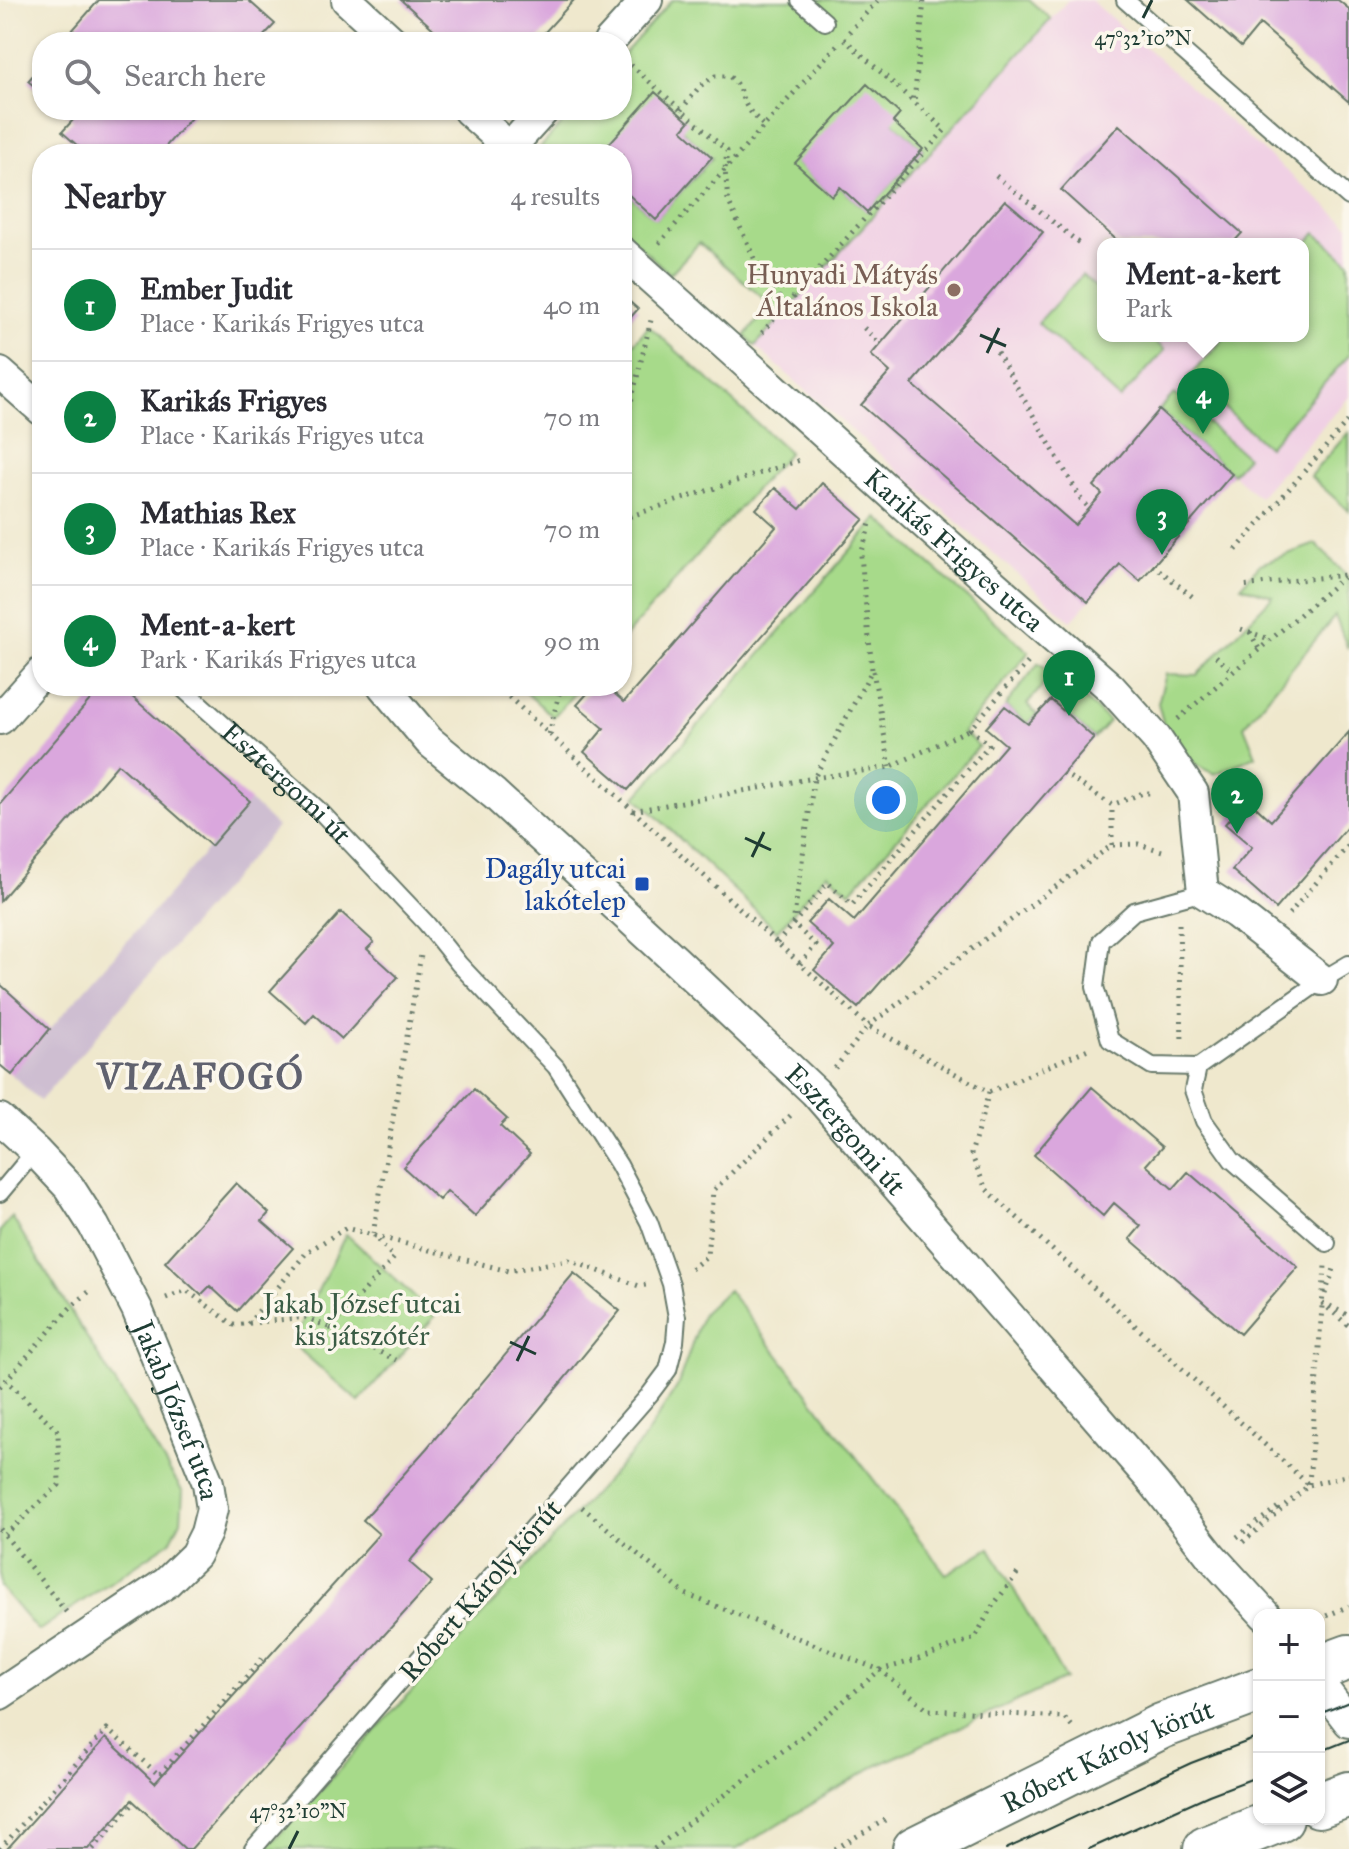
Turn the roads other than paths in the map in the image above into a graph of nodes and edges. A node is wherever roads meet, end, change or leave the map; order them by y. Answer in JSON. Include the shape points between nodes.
{"nodes":[{"id":1,"x":347,"y":0,"type":"edge"},
{"id":2,"x":647,"y":0,"type":"edge"},
{"id":3,"x":800,"y":0,"type":"edge"},
{"id":4,"x":1125,"y":0,"type":"edge"},
{"id":5,"x":825,"y":22,"type":"dead end"},
{"id":6,"x":382,"y":32,"type":"edge"},
{"id":7,"x":618,"y":32,"type":"edge"},
{"id":8,"x":478,"y":120,"type":"edge"},
{"id":9,"x":536,"y":120,"type":"edge"},
{"id":10,"x":502,"y":144,"type":"edge"},
{"id":11,"x":516,"y":144,"type":"edge"},
{"id":12,"x":1349,"y":197,"type":"edge"},
{"id":13,"x":640,"y":268,"type":"edge"},
{"id":14,"x":0,"y":373,"type":"edge"},
{"id":15,"x":32,"y":401,"type":"edge"},
{"id":16,"x":32,"y":683,"type":"edge"},
{"id":17,"x":191,"y":696,"type":"edge"},
{"id":18,"x":391,"y":696,"type":"edge"},
{"id":19,"x":0,"y":719,"type":"edge"},
{"id":20,"x":1203,"y":892,"type":"junction"},
{"id":21,"x":1349,"y":964,"type":"edge"},
{"id":22,"x":1322,"y":980,"type":"junction"},
{"id":23,"x":1198,"y":1067,"type":"junction"},
{"id":24,"x":0,"y":1119,"type":"edge"},
{"id":25,"x":35,"y":1151,"type":"junction"},
{"id":26,"x":0,"y":1193,"type":"edge"},
{"id":27,"x":1327,"y":1243,"type":"road end"},
{"id":28,"x":677,"y":1317,"type":"joint"},
{"id":29,"x":1259,"y":1609,"type":"edge"},
{"id":30,"x":1349,"y":1657,"type":"edge"},
{"id":31,"x":1325,"y":1666,"type":"edge"},
{"id":32,"x":1325,"y":1691,"type":"edge"},
{"id":33,"x":1253,"y":1692,"type":"edge"},
{"id":34,"x":0,"y":1694,"type":"edge"},
{"id":35,"x":1349,"y":1722,"type":"edge"},
{"id":36,"x":1349,"y":1794,"type":"edge"},
{"id":37,"x":1325,"y":1803,"type":"edge"},
{"id":38,"x":1266,"y":1825,"type":"edge"},
{"id":39,"x":1219,"y":1843,"type":"edge"},
{"id":40,"x":253,"y":1849,"type":"edge"},
{"id":41,"x":915,"y":1849,"type":"edge"}],
"edges":[{"from":1,"to":6,"type":"street"},
{"from":2,"to":7,"type":"street"},
{"from":3,"to":5,"type":"lane"},
{"from":4,"to":12,"type":"lane"},
{"from":8,"to":10,"type":"street"},
{"from":9,"to":11,"type":"street"},
{"from":13,"to":20,"type":"street","name":"Karikás Frigyes utca","via":[[1111,688],[1156,738],[1193,793]]},
{"from":14,"to":15,"type":"street"},
{"from":16,"to":19,"type":"street"},
{"from":17,"to":28,"type":"lane","name":"Esztergomi út","via":[[321,812],[556,1067],[649,1222]]},
{"from":18,"to":29,"type":"street","name":"Esztergomi út","via":[[429,741],[494,794],[815,1092]]},
{"from":20,"to":22,"type":"street"},
{"from":20,"to":23,"type":"lane","via":[[1134,911],[1101,941],[1095,987],[1110,1040],[1152,1066]]},
{"from":21,"to":22,"type":"lane"},
{"from":22,"to":23,"type":"lane"},
{"from":23,"to":27,"type":"lane","via":[[1193,1090],[1204,1121],[1232,1160]]},
{"from":24,"to":25,"type":"street","name":"Jakab József utca"},
{"from":25,"to":26,"type":"lane"},
{"from":25,"to":34,"type":"street","name":"Jakab József utca","via":[[69,1187],[137,1309],[208,1483],[212,1509],[195,1555],[166,1583]]},
{"from":28,"to":40,"type":"lane","name":"Róbert Károly körút","via":[[668,1370],[650,1394]]},
{"from":30,"to":31,"type":"main road"},
{"from":32,"to":35,"type":"street"},
{"from":33,"to":41,"type":"main road","name":"Róbert Károly körút","via":[[1162,1726]]},
{"from":36,"to":37,"type":"main road"},
{"from":38,"to":39,"type":"main road"}]}
